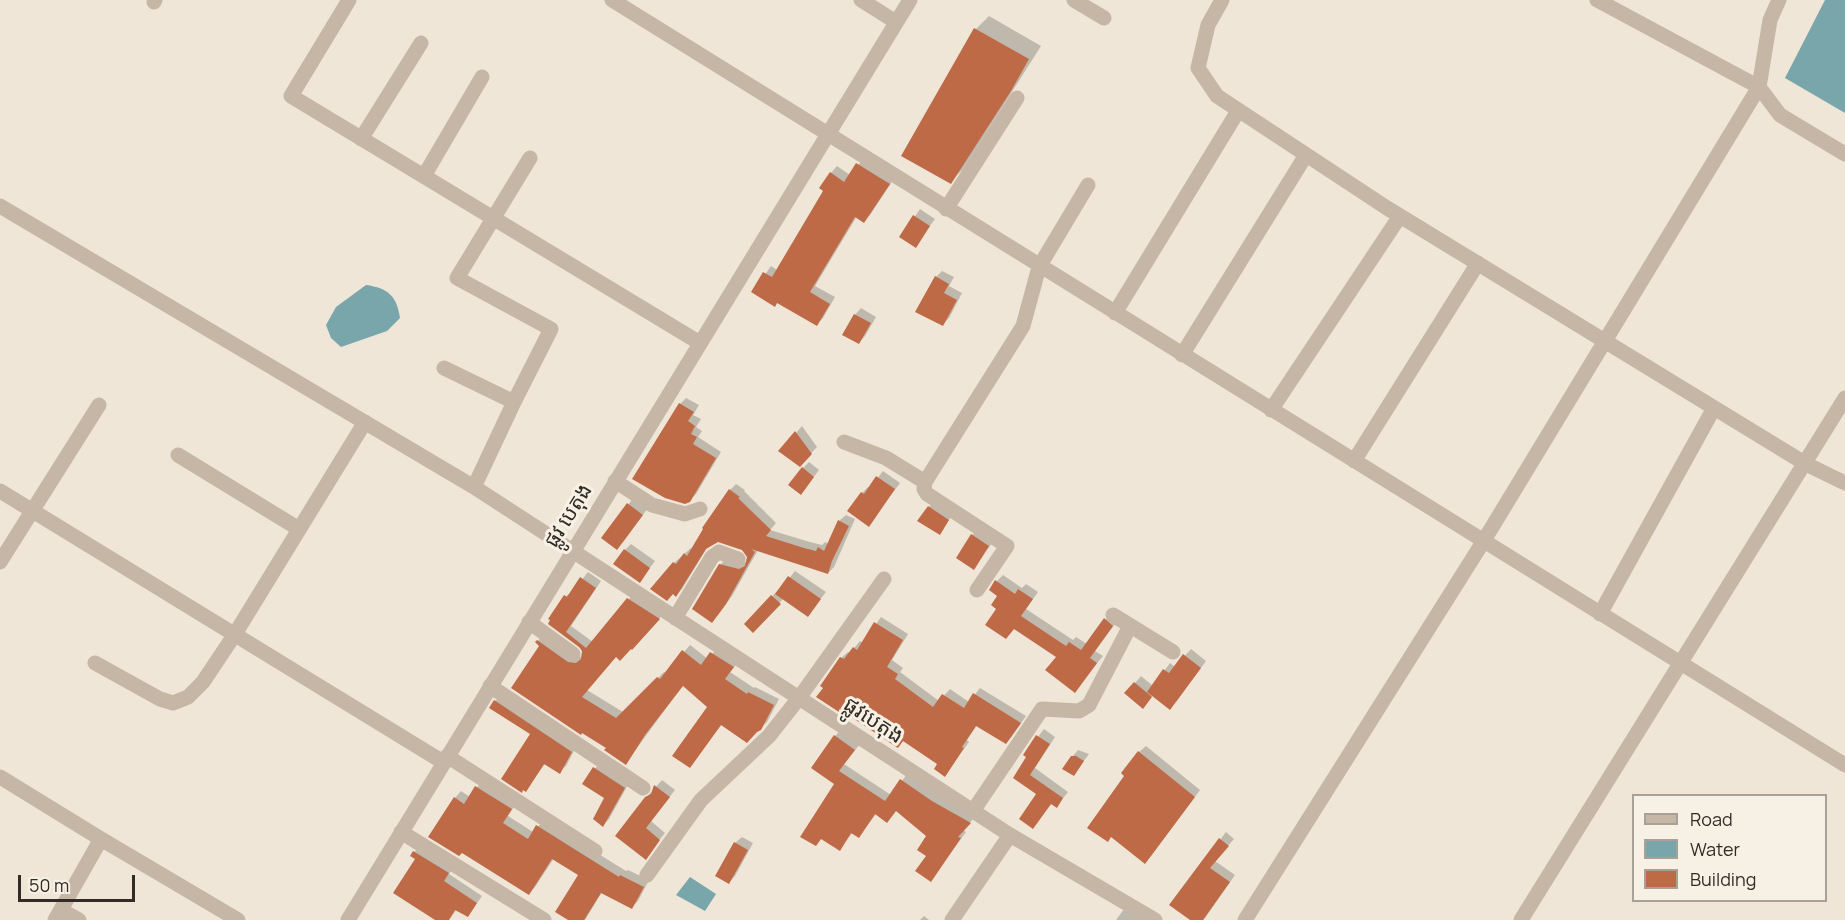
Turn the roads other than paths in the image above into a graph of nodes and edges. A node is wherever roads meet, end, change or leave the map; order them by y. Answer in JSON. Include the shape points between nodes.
{"nodes":[{"id":1,"x":349,"y":0,"type":"edge"},
{"id":2,"x":612,"y":0,"type":"edge"},
{"id":3,"x":861,"y":0,"type":"edge"},
{"id":4,"x":910,"y":0,"type":"edge"},
{"id":5,"x":1074,"y":0,"type":"edge"},
{"id":6,"x":1222,"y":0,"type":"edge"},
{"id":7,"x":1597,"y":0,"type":"edge"},
{"id":8,"x":1779,"y":0,"type":"edge"},
{"id":9,"x":631,"y":5,"type":"edge"},
{"id":10,"x":1104,"y":18,"type":"dead end"},
{"id":11,"x":896,"y":22,"type":"junction"},
{"id":12,"x":421,"y":43,"type":"dead end"},
{"id":13,"x":482,"y":77,"type":"dead end"},
{"id":14,"x":1759,"y":87,"type":"junction"},
{"id":15,"x":1017,"y":98,"type":"dead end"},
{"id":16,"x":1238,"y":111,"type":"junction"},
{"id":17,"x":827,"y":135,"type":"junction"},
{"id":18,"x":361,"y":139,"type":"junction"},
{"id":19,"x":1845,"y":154,"type":"edge"},
{"id":20,"x":1306,"y":155,"type":"junction"},
{"id":21,"x":530,"y":158,"type":"dead end"},
{"id":22,"x":424,"y":176,"type":"junction"},
{"id":23,"x":1088,"y":185,"type":"dead end"},
{"id":24,"x":0,"y":206,"type":"edge"},
{"id":25,"x":946,"y":208,"type":"junction"},
{"id":26,"x":1400,"y":216,"type":"junction"},
{"id":27,"x":492,"y":218,"type":"junction"},
{"id":28,"x":1478,"y":263,"type":"junction"},
{"id":29,"x":1039,"y":267,"type":"junction"},
{"id":30,"x":1115,"y":314,"type":"junction"},
{"id":31,"x":1606,"y":341,"type":"junction"},
{"id":32,"x":700,"y":343,"type":"junction"},
{"id":33,"x":1182,"y":355,"type":"junction"},
{"id":34,"x":444,"y":368,"type":"dead end"},
{"id":35,"x":1845,"y":398,"type":"edge"},
{"id":36,"x":514,"y":402,"type":"junction"},
{"id":37,"x":99,"y":405,"type":"dead end"},
{"id":38,"x":1714,"y":408,"type":"junction"},
{"id":39,"x":1271,"y":410,"type":"junction"},
{"id":40,"x":364,"y":422,"type":"junction"},
{"id":41,"x":844,"y":442,"type":"dead end"},
{"id":42,"x":178,"y":455,"type":"dead end"},
{"id":43,"x":1354,"y":461,"type":"junction"},
{"id":44,"x":1806,"y":464,"type":"junction"},
{"id":45,"x":615,"y":481,"type":"junction"},
{"id":46,"x":925,"y":482,"type":"junction"},
{"id":47,"x":1845,"y":483,"type":"edge"},
{"id":48,"x":474,"y":488,"type":"junction"},
{"id":49,"x":0,"y":491,"type":"edge"},
{"id":50,"x":700,"y":509,"type":"dead end"},
{"id":51,"x":32,"y":511,"type":"junction"},
{"id":52,"x":299,"y":529,"type":"junction"},
{"id":53,"x":1483,"y":542,"type":"junction"},
{"id":54,"x":572,"y":552,"type":"junction"},
{"id":55,"x":738,"y":558,"type":"dead end"},
{"id":56,"x":0,"y":562,"type":"edge"},
{"id":57,"x":884,"y":579,"type":"dead end"},
{"id":58,"x":977,"y":590,"type":"dead end"},
{"id":59,"x":1600,"y":614,"type":"junction"},
{"id":60,"x":1113,"y":615,"type":"dead end"},
{"id":61,"x":675,"y":618,"type":"junction"},
{"id":62,"x":529,"y":622,"type":"junction"},
{"id":63,"x":1130,"y":626,"type":"junction"},
{"id":64,"x":235,"y":634,"type":"junction"},
{"id":65,"x":1173,"y":652,"type":"dead end"},
{"id":66,"x":573,"y":654,"type":"dead end"},
{"id":67,"x":95,"y":663,"type":"dead end"},
{"id":68,"x":1681,"y":665,"type":"junction"},
{"id":69,"x":490,"y":686,"type":"junction"},
{"id":70,"x":799,"y":698,"type":"junction"},
{"id":71,"x":445,"y":759,"type":"junction"},
{"id":72,"x":1845,"y":765,"type":"edge"},
{"id":73,"x":0,"y":777,"type":"edge"},
{"id":74,"x":643,"y":788,"type":"dead end"},
{"id":75,"x":973,"y":811,"type":"junction"},
{"id":76,"x":401,"y":832,"type":"junction"},
{"id":77,"x":1010,"y":835,"type":"junction"},
{"id":78,"x":101,"y":839,"type":"junction"},
{"id":79,"x":595,"y":851,"type":"dead end"},
{"id":80,"x":647,"y":875,"type":"dead end"},
{"id":81,"x":58,"y":915,"type":"edge"},
{"id":82,"x":80,"y":920,"type":"edge"},
{"id":83,"x":238,"y":920,"type":"edge"},
{"id":84,"x":348,"y":920,"type":"edge"},
{"id":85,"x":544,"y":920,"type":"edge"},
{"id":86,"x":952,"y":920,"type":"edge"},
{"id":87,"x":1155,"y":920,"type":"edge"},
{"id":88,"x":1245,"y":920,"type":"edge"},
{"id":89,"x":1521,"y":920,"type":"edge"}],
"edges":[{"from":1,"to":18,"type":"street","via":[[291,96]]},
{"from":2,"to":9,"type":"street"},
{"from":3,"to":11,"type":"street"},
{"from":4,"to":11,"type":"street","name":"ផ្លូវ បេតុង"},
{"from":5,"to":10,"type":"street"},
{"from":6,"to":16,"type":"street","via":[[1208,25],[1198,68],[1217,96]]},
{"from":7,"to":14,"type":"street"},
{"from":8,"to":14,"type":"street","via":[[1770,20]]},
{"from":9,"to":17,"type":"street"},
{"from":11,"to":17,"type":"street","name":"ផ្លូវ បេតុង"},
{"from":12,"to":18,"type":"street"},
{"from":13,"to":22,"type":"street"},
{"from":14,"to":19,"type":"street","via":[[1780,115]]},
{"from":14,"to":31,"type":"street"},
{"from":15,"to":25,"type":"street"},
{"from":16,"to":20,"type":"street"},
{"from":16,"to":30,"type":"street"},
{"from":17,"to":25,"type":"street"},
{"from":17,"to":32,"type":"street","name":"ផ្លូវ បេតុង"},
{"from":18,"to":22,"type":"street"},
{"from":20,"to":26,"type":"street"},
{"from":20,"to":33,"type":"street"},
{"from":21,"to":27,"type":"street"},
{"from":22,"to":27,"type":"street"},
{"from":23,"to":29,"type":"street"},
{"from":24,"to":40,"type":"street","name":"ផ្លូវបេតុង"},
{"from":25,"to":29,"type":"street"},
{"from":26,"to":28,"type":"street"},
{"from":26,"to":39,"type":"street"},
{"from":27,"to":32,"type":"street"},
{"from":27,"to":36,"type":"street","via":[[457,278],[551,329]]},
{"from":28,"to":31,"type":"street"},
{"from":28,"to":43,"type":"street"},
{"from":29,"to":30,"type":"street"},
{"from":29,"to":46,"type":"street","via":[[1023,326]]},
{"from":30,"to":33,"type":"street"},
{"from":31,"to":38,"type":"street"},
{"from":31,"to":53,"type":"street"},
{"from":32,"to":45,"type":"street","name":"ផ្លូវ បេតុង"},
{"from":33,"to":39,"type":"street"},
{"from":34,"to":36,"type":"street"},
{"from":35,"to":44,"type":"street"},
{"from":36,"to":48,"type":"street"},
{"from":37,"to":51,"type":"street"},
{"from":38,"to":44,"type":"street"},
{"from":38,"to":59,"type":"street"},
{"from":39,"to":43,"type":"street"},
{"from":40,"to":48,"type":"street","name":"ផ្លូវបេតុង"},
{"from":40,"to":52,"type":"street"},
{"from":41,"to":46,"type":"street","via":[[886,458]]},
{"from":42,"to":52,"type":"street"},
{"from":43,"to":53,"type":"street"},
{"from":44,"to":47,"type":"street"},
{"from":44,"to":68,"type":"street"},
{"from":45,"to":50,"type":"street","via":[[652,505],[685,514]]},
{"from":45,"to":54,"type":"street","name":"ផ្លូវ បេតុង"},
{"from":46,"to":58,"type":"street","via":[[927,494],[1007,546]]},
{"from":48,"to":54,"type":"street","name":"ផ្លូវបេតុង"},
{"from":49,"to":51,"type":"street"},
{"from":51,"to":56,"type":"street"},
{"from":51,"to":64,"type":"street"},
{"from":52,"to":64,"type":"street"},
{"from":53,"to":59,"type":"street"},
{"from":53,"to":88,"type":"street"},
{"from":54,"to":61,"type":"street","name":"ផ្លូវបេតុង"},
{"from":54,"to":62,"type":"street","name":"ផ្លូវ បេតុង"},
{"from":55,"to":61,"type":"street","via":[[719,552],[712,557]]},
{"from":57,"to":70,"type":"street"},
{"from":59,"to":68,"type":"street"},
{"from":60,"to":63,"type":"street"},
{"from":61,"to":70,"type":"street","name":"ផ្លូវបេតុង"},
{"from":62,"to":66,"type":"street"},
{"from":62,"to":69,"type":"street","name":"ផ្លូវ បេតុង"},
{"from":63,"to":65,"type":"street"},
{"from":63,"to":75,"type":"street","via":[[1089,705],[1079,711],[1041,709]]},
{"from":64,"to":67,"type":"street","via":[[203,682],[188,698],[173,703]]},
{"from":64,"to":71,"type":"street"},
{"from":68,"to":72,"type":"street"},
{"from":68,"to":89,"type":"street"},
{"from":69,"to":71,"type":"street","name":"ផ្លូវ បេតុង"},
{"from":69,"to":74,"type":"street"},
{"from":70,"to":75,"type":"street","name":"ផ្លូវបេតុង"},
{"from":70,"to":80,"type":"street","via":[[755,751],[701,800]]},
{"from":71,"to":76,"type":"street","name":"ផ្លូវ បេតុង"},
{"from":71,"to":79,"type":"street"},
{"from":73,"to":78,"type":"street"},
{"from":75,"to":77,"type":"street","name":"ផ្លូវបេតុង"},
{"from":76,"to":84,"type":"street","name":"ផ្លូវ បេតុង"},
{"from":76,"to":85,"type":"street"},
{"from":77,"to":86,"type":"street"},
{"from":77,"to":87,"type":"street","name":"ផ្លូវបេតុង"},
{"from":78,"to":81,"type":"street"},
{"from":78,"to":83,"type":"street"},
{"from":81,"to":82,"type":"street"}]}
